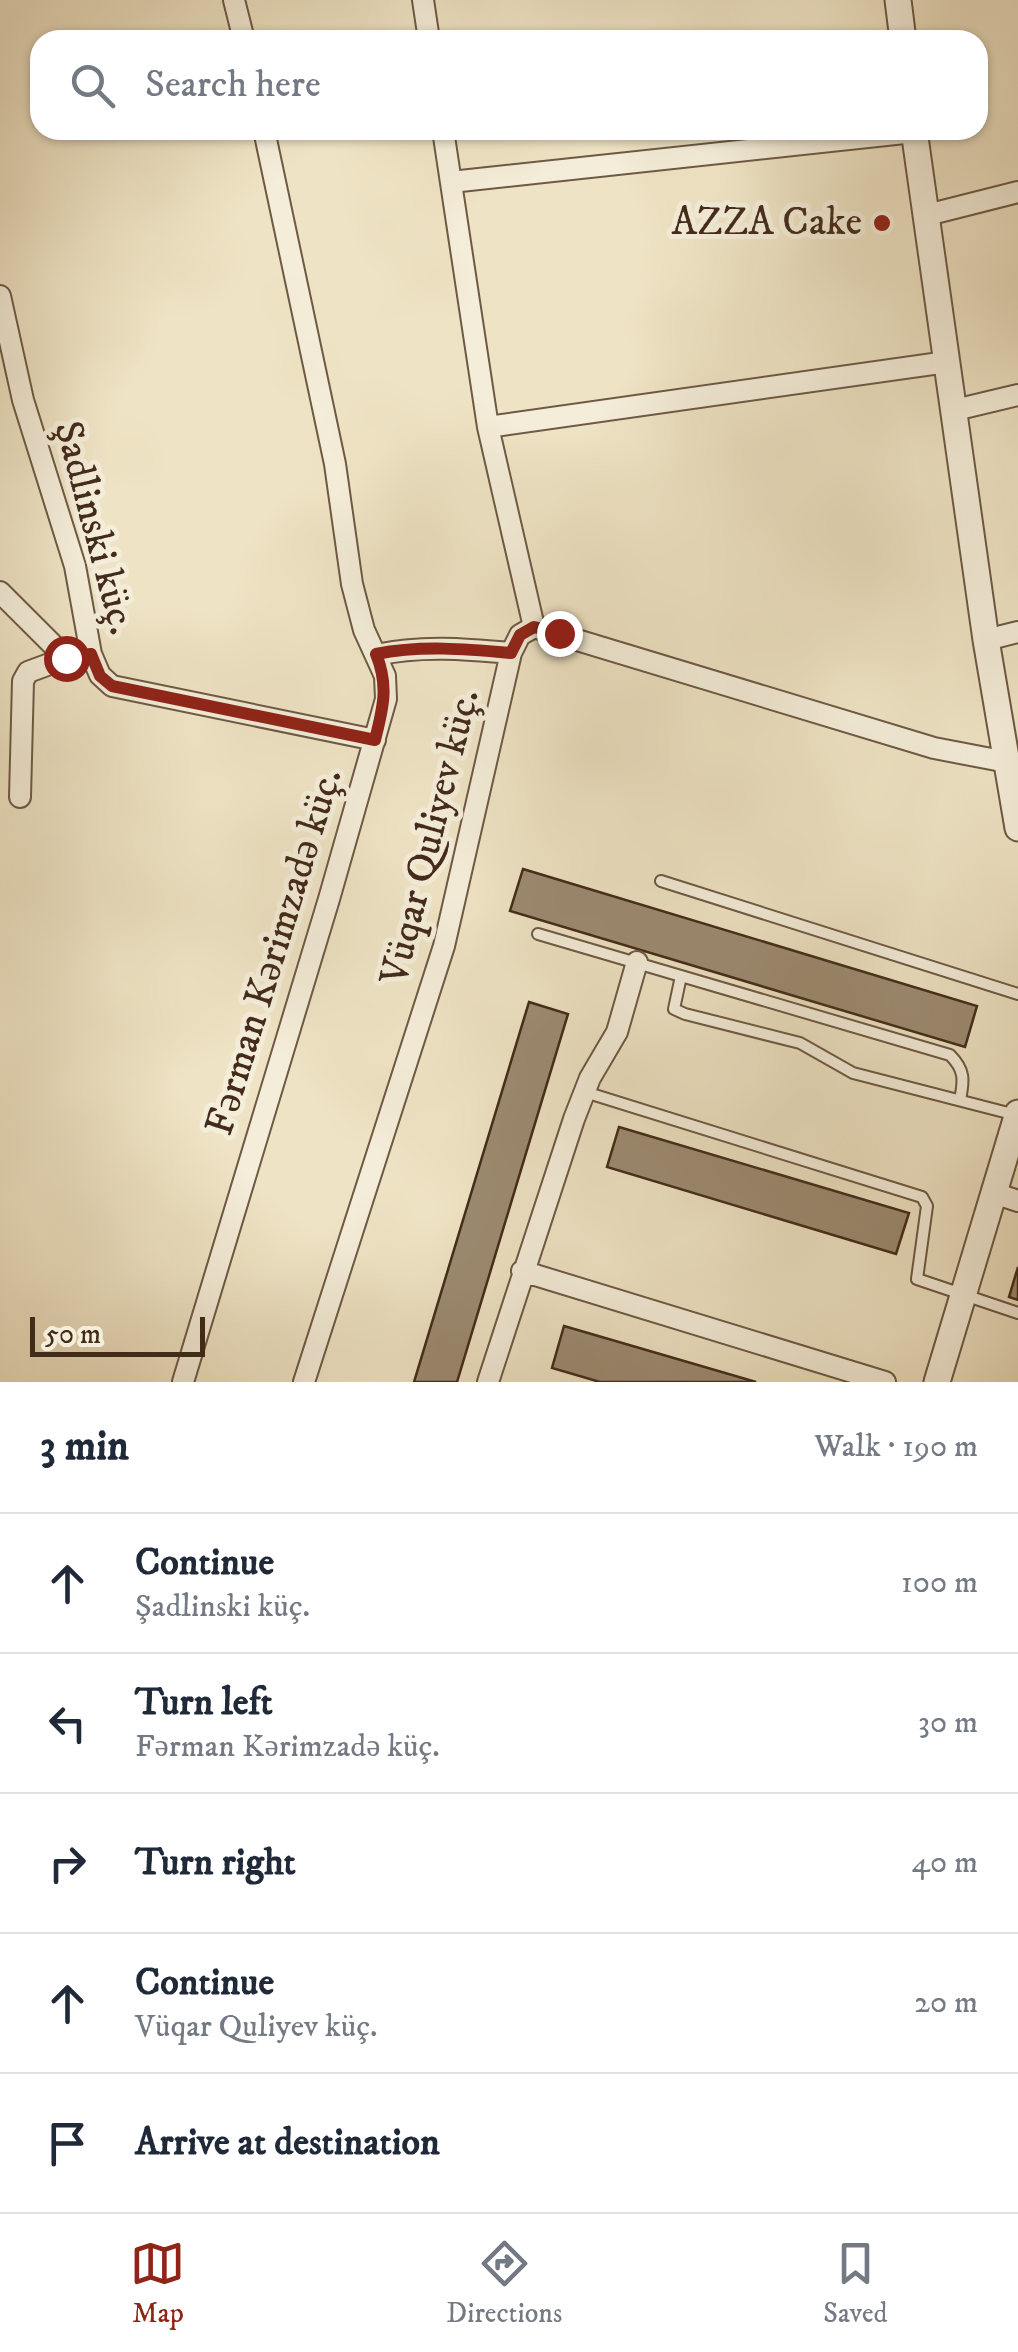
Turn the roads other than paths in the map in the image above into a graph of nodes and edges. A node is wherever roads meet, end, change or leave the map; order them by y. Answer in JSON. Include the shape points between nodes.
{"nodes":[{"id":1,"x":234,"y":0,"type":"edge"},
{"id":2,"x":423,"y":0,"type":"edge"},
{"id":3,"x":898,"y":0,"type":"edge"},
{"id":4,"x":242,"y":30,"type":"edge"},
{"id":5,"x":428,"y":30,"type":"edge"},
{"id":6,"x":901,"y":30,"type":"edge"},
{"id":7,"x":266,"y":140,"type":"edge"},
{"id":8,"x":445,"y":140,"type":"edge"},
{"id":9,"x":832,"y":140,"type":"edge"},
{"id":10,"x":915,"y":140,"type":"edge"},
{"id":11,"x":451,"y":182,"type":"junction"},
{"id":12,"x":1018,"y":192,"type":"edge"},
{"id":13,"x":927,"y":214,"type":"junction"},
{"id":14,"x":0,"y":296,"type":"edge"},
{"id":15,"x":947,"y":362,"type":"junction"},
{"id":16,"x":1018,"y":394,"type":"edge"},
{"id":17,"x":955,"y":410,"type":"junction"},
{"id":18,"x":488,"y":427,"type":"junction"},
{"id":19,"x":0,"y":592,"type":"edge"},
{"id":20,"x":534,"y":627,"type":"junction"},
{"id":21,"x":1018,"y":632,"type":"edge"},
{"id":22,"x":986,"y":640,"type":"junction"},
{"id":23,"x":511,"y":653,"type":"junction"},
{"id":24,"x":91,"y":654,"type":"junction"},
{"id":25,"x":376,"y":654,"type":"junction"},
{"id":26,"x":66,"y":658,"type":"junction"},
{"id":27,"x":375,"y":740,"type":"junction"},
{"id":28,"x":1007,"y":762,"type":"junction"},
{"id":29,"x":20,"y":798,"type":"dead end"},
{"id":30,"x":1018,"y":828,"type":"edge"},
{"id":31,"x":662,"y":881,"type":"dead end"},
{"id":32,"x":538,"y":934,"type":"dead end"},
{"id":33,"x":637,"y":962,"type":"junction"},
{"id":34,"x":681,"y":976,"type":"junction"},
{"id":35,"x":1018,"y":994,"type":"edge"},
{"id":36,"x":584,"y":1091,"type":"junction"},
{"id":37,"x":960,"y":1100,"type":"junction"},
{"id":38,"x":1018,"y":1114,"type":"edge"},
{"id":39,"x":1006,"y":1197,"type":"edge"},
{"id":40,"x":522,"y":1271,"type":"junction"},
{"id":41,"x":963,"y":1296,"type":"junction"},
{"id":42,"x":1018,"y":1314,"type":"edge"},
{"id":43,"x":182,"y":1382,"type":"edge"},
{"id":44,"x":304,"y":1382,"type":"edge"},
{"id":45,"x":488,"y":1382,"type":"edge"},
{"id":46,"x":885,"y":1382,"type":"edge"},
{"id":47,"x":937,"y":1382,"type":"edge"}],
"edges":[{"from":1,"to":4,"type":"street"},
{"from":2,"to":5,"type":"street"},
{"from":3,"to":6,"type":"street"},
{"from":7,"to":25,"type":"street","name":"Fərman Kərimzadə küç.","via":[[336,464],[352,584]]},
{"from":8,"to":11,"type":"street"},
{"from":9,"to":11,"type":"street"},
{"from":10,"to":13,"type":"street"},
{"from":11,"to":18,"type":"street"},
{"from":12,"to":13,"type":"street"},
{"from":13,"to":15,"type":"street"},
{"from":14,"to":24,"type":"street","name":"Şadlinski küç.","via":[[23,400],[75,566]]},
{"from":15,"to":17,"type":"street"},
{"from":15,"to":18,"type":"street"},
{"from":16,"to":17,"type":"street"},
{"from":17,"to":22,"type":"street"},
{"from":18,"to":20,"type":"street"},
{"from":19,"to":26,"type":"street"},
{"from":20,"to":23,"type":"street","name":"Vüqar Quliyev küç.","via":[[520,635]]},
{"from":20,"to":28,"type":"street","via":[[934,748]]},
{"from":21,"to":22,"type":"street"},
{"from":22,"to":28,"type":"street"},
{"from":23,"to":25,"type":"street","via":[[457,648]]},
{"from":23,"to":44,"type":"street","name":"Vüqar Quliyev küç.","via":[[444,946]]},
{"from":24,"to":26,"type":"street"},
{"from":24,"to":27,"type":"street","name":"Şadlinski küç.","via":[[112,686]]},
{"from":25,"to":27,"type":"street","name":"Fərman Kərimzadə küç.","via":[[386,699]]},
{"from":26,"to":29,"type":"street","via":[[28,672],[23,681]]},
{"from":27,"to":43,"type":"street","name":"Fərman Kərimzadə küç."},
{"from":28,"to":30,"type":"street"},
{"from":31,"to":35,"type":"lane"},
{"from":32,"to":33,"type":"lane"},
{"from":33,"to":34,"type":"lane"},
{"from":33,"to":36,"type":"street","via":[[617,1032]]},
{"from":34,"to":37,"type":"lane","via":[[950,1055],[964,1076]]},
{"from":34,"to":37,"type":"lane","via":[[674,1009],[684,1014],[800,1043],[853,1073]]},
{"from":36,"to":40,"type":"street"},
{"from":36,"to":41,"type":"lane","via":[[922,1198],[928,1206],[917,1280]]},
{"from":37,"to":38,"type":"lane"},
{"from":38,"to":39,"type":"street"},
{"from":39,"to":41,"type":"street"},
{"from":40,"to":45,"type":"street"},
{"from":40,"to":46,"type":"street"},
{"from":41,"to":42,"type":"lane"},
{"from":41,"to":47,"type":"street"}]}
